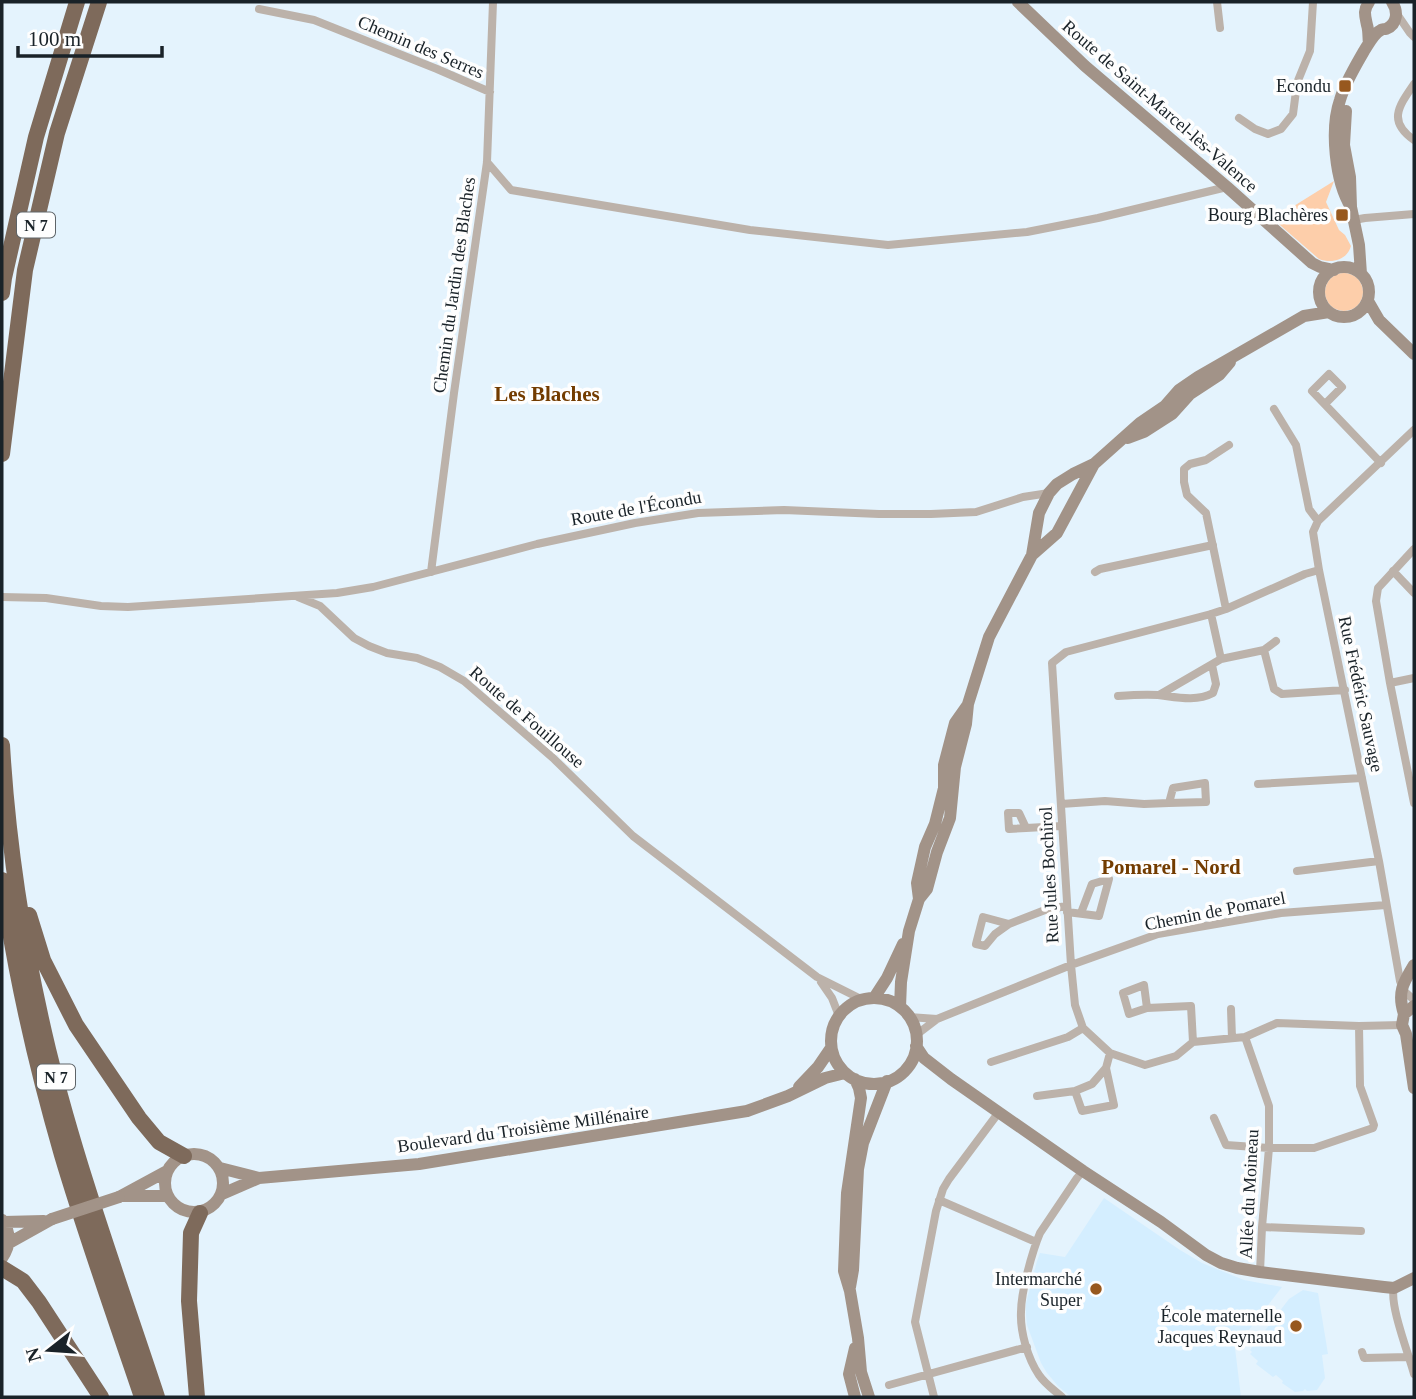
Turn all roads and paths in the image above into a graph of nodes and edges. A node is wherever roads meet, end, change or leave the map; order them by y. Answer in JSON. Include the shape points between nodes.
{"nodes":[{"id":1,"x":77,"y":2,"type":"edge"},
{"id":2,"x":99,"y":2,"type":"edge"},
{"id":3,"x":493,"y":2,"type":"edge"},
{"id":4,"x":1018,"y":2,"type":"edge"},
{"id":5,"x":1217,"y":2,"type":"edge"},
{"id":6,"x":1313,"y":2,"type":"edge"},
{"id":7,"x":1396,"y":7,"type":"edge"},
{"id":8,"x":259,"y":9,"type":"dead end"},
{"id":9,"x":1365,"y":9,"type":"edge"},
{"id":10,"x":1220,"y":28,"type":"dead end"},
{"id":11,"x":1384,"y":29,"type":"junction"},
{"id":12,"x":1412,"y":35,"type":"edge"},
{"id":13,"x":1368,"y":43,"type":"junction"},
{"id":14,"x":1414,"y":84,"type":"edge"},
{"id":15,"x":490,"y":93,"type":"junction"},
{"id":16,"x":1239,"y":118,"type":"dead end"},
{"id":17,"x":1414,"y":140,"type":"edge"},
{"id":18,"x":487,"y":162,"type":"junction"},
{"id":19,"x":1227,"y":187,"type":"junction"},
{"id":20,"x":1414,"y":214,"type":"edge"},
{"id":21,"x":1354,"y":220,"type":"junction"},
{"id":22,"x":1359,"y":245,"type":"junction"},
{"id":23,"x":1312,"y":263,"type":"junction"},
{"id":24,"x":1340,"y":269,"type":"junction"},
{"id":25,"x":1361,"y":274,"type":"junction"},
{"id":26,"x":1320,"y":290,"type":"junction"},
{"id":27,"x":2,"y":293,"type":"edge"},
{"id":28,"x":1368,"y":300,"type":"junction"},
{"id":29,"x":1329,"y":312,"type":"junction"},
{"id":30,"x":1357,"y":314,"type":"junction"},
{"id":31,"x":1304,"y":316,"type":"junction"},
{"id":32,"x":1378,"y":320,"type":"junction"},
{"id":33,"x":1414,"y":354,"type":"edge"},
{"id":34,"x":1349,"y":378,"type":"dead end"},
{"id":35,"x":1336,"y":382,"type":"junction"},
{"id":36,"x":1325,"y":404,"type":"junction"},
{"id":37,"x":1275,"y":409,"type":"dead end"},
{"id":38,"x":1414,"y":430,"type":"edge"},
{"id":39,"x":1229,"y":445,"type":"dead end"},
{"id":40,"x":2,"y":454,"type":"edge"},
{"id":41,"x":1381,"y":463,"type":"junction"},
{"id":42,"x":1094,"y":464,"type":"junction"},
{"id":43,"x":1073,"y":474,"type":"junction"},
{"id":44,"x":1083,"y":484,"type":"junction"},
{"id":45,"x":1049,"y":494,"type":"junction"},
{"id":46,"x":1030,"y":496,"type":"junction"},
{"id":47,"x":1039,"y":513,"type":"junction"},
{"id":48,"x":1318,"y":521,"type":"junction"},
{"id":49,"x":1041,"y":539,"type":"junction"},
{"id":50,"x":1213,"y":545,"type":"junction"},
{"id":51,"x":1414,"y":549,"type":"edge"},
{"id":52,"x":1319,"y":570,"type":"junction"},
{"id":53,"x":1393,"y":571,"type":"junction"},
{"id":54,"x":431,"y":572,"type":"junction"},
{"id":55,"x":1095,"y":572,"type":"dead end"},
{"id":56,"x":1414,"y":593,"type":"edge"},
{"id":57,"x":295,"y":596,"type":"junction"},
{"id":58,"x":2,"y":597,"type":"edge"},
{"id":59,"x":1226,"y":609,"type":"junction"},
{"id":60,"x":1211,"y":614,"type":"junction"},
{"id":61,"x":1276,"y":641,"type":"dead end"},
{"id":62,"x":1264,"y":650,"type":"junction"},
{"id":63,"x":1221,"y":659,"type":"junction"},
{"id":64,"x":1212,"y":665,"type":"junction"},
{"id":65,"x":1414,"y":678,"type":"edge"},
{"id":66,"x":1390,"y":683,"type":"junction"},
{"id":67,"x":1345,"y":690,"type":"junction"},
{"id":68,"x":1159,"y":695,"type":"junction"},
{"id":69,"x":1118,"y":696,"type":"dead end"},
{"id":70,"x":2,"y":745,"type":"edge"},
{"id":71,"x":1414,"y":747,"type":"edge"},
{"id":72,"x":1403,"y":748,"type":"junction"},
{"id":73,"x":1362,"y":778,"type":"junction"},
{"id":74,"x":1258,"y":785,"type":"dead end"},
{"id":75,"x":1169,"y":803,"type":"junction"},
{"id":76,"x":1414,"y":803,"type":"edge"},
{"id":77,"x":1061,"y":804,"type":"junction"},
{"id":78,"x":1062,"y":826,"type":"junction"},
{"id":79,"x":1026,"y":828,"type":"dead end"},
{"id":80,"x":1379,"y":861,"type":"junction"},
{"id":81,"x":13,"y":863,"type":"junction"},
{"id":82,"x":1297,"y":871,"type":"dead end"},
{"id":83,"x":2,"y":880,"type":"edge"},
{"id":84,"x":1386,"y":905,"type":"junction"},
{"id":85,"x":1066,"y":909,"type":"junction"},
{"id":86,"x":1082,"y":913,"type":"junction"},
{"id":87,"x":1010,"y":924,"type":"dead end"},
{"id":88,"x":909,"y":931,"type":"junction"},
{"id":89,"x":1070,"y":965,"type":"junction"},
{"id":90,"x":1414,"y":965,"type":"edge"},
{"id":91,"x":817,"y":977,"type":"junction"},
{"id":92,"x":1402,"y":987,"type":"junction"},
{"id":93,"x":868,"y":999,"type":"junction"},
{"id":94,"x":1414,"y":1000,"type":"edge"},
{"id":95,"x":1147,"y":1008,"type":"dead end"},
{"id":96,"x":1231,"y":1009,"type":"dead end"},
{"id":97,"x":904,"y":1012,"type":"junction"},
{"id":98,"x":839,"y":1016,"type":"junction"},
{"id":99,"x":937,"y":1019,"type":"junction"},
{"id":100,"x":1408,"y":1024,"type":"edge"},
{"id":101,"x":1359,"y":1026,"type":"junction"},
{"id":102,"x":1083,"y":1028,"type":"junction"},
{"id":103,"x":1245,"y":1037,"type":"junction"},
{"id":104,"x":1232,"y":1038,"type":"junction"},
{"id":105,"x":916,"y":1041,"type":"junction"},
{"id":106,"x":1194,"y":1042,"type":"junction"},
{"id":107,"x":831,"y":1048,"type":"junction"},
{"id":108,"x":1110,"y":1053,"type":"junction"},
{"id":109,"x":991,"y":1062,"type":"dead end"},
{"id":110,"x":1106,"y":1068,"type":"junction"},
{"id":111,"x":905,"y":1070,"type":"junction"},
{"id":112,"x":850,"y":1076,"type":"junction"},
{"id":113,"x":951,"y":1079,"type":"junction"},
{"id":114,"x":887,"y":1081,"type":"junction"},
{"id":115,"x":1414,"y":1088,"type":"edge"},
{"id":116,"x":1075,"y":1091,"type":"junction"},
{"id":117,"x":788,"y":1096,"type":"junction"},
{"id":118,"x":1037,"y":1096,"type":"dead end"},
{"id":119,"x":999,"y":1112,"type":"junction"},
{"id":120,"x":1214,"y":1118,"type":"dead end"},
{"id":121,"x":1269,"y":1148,"type":"junction"},
{"id":122,"x":184,"y":1156,"type":"junction"},
{"id":123,"x":220,"y":1168,"type":"junction"},
{"id":124,"x":167,"y":1171,"type":"junction"},
{"id":125,"x":1083,"y":1171,"type":"junction"},
{"id":126,"x":259,"y":1178,"type":"junction"},
{"id":127,"x":222,"y":1194,"type":"junction"},
{"id":128,"x":168,"y":1196,"type":"junction"},
{"id":129,"x":121,"y":1197,"type":"junction"},
{"id":130,"x":939,"y":1200,"type":"junction"},
{"id":131,"x":200,"y":1213,"type":"junction"},
{"id":132,"x":50,"y":1220,"type":"junction"},
{"id":133,"x":3,"y":1221,"type":"edge"},
{"id":134,"x":1262,"y":1227,"type":"junction"},
{"id":135,"x":1361,"y":1231,"type":"dead end"},
{"id":136,"x":1036,"y":1242,"type":"junction"},
{"id":137,"x":9,"y":1243,"type":"junction"},
{"id":138,"x":2,"y":1258,"type":"edge"},
{"id":139,"x":2,"y":1268,"type":"edge"},
{"id":140,"x":1260,"y":1272,"type":"junction"},
{"id":141,"x":1412,"y":1281,"type":"edge"},
{"id":142,"x":1394,"y":1288,"type":"junction"},
{"id":143,"x":850,"y":1291,"type":"junction"},
{"id":144,"x":858,"y":1338,"type":"junction"},
{"id":145,"x":1027,"y":1347,"type":"junction"},
{"id":146,"x":1362,"y":1352,"type":"dead end"},
{"id":147,"x":1409,"y":1357,"type":"junction"},
{"id":148,"x":1414,"y":1374,"type":"edge"},
{"id":149,"x":927,"y":1375,"type":"junction"},
{"id":150,"x":889,"y":1385,"type":"dead end"},
{"id":151,"x":101,"y":1397,"type":"edge"},
{"id":152,"x":142,"y":1397,"type":"edge"},
{"id":153,"x":157,"y":1397,"type":"edge"},
{"id":154,"x":197,"y":1397,"type":"edge"},
{"id":155,"x":855,"y":1397,"type":"edge"},
{"id":156,"x":869,"y":1397,"type":"edge"},
{"id":157,"x":934,"y":1397,"type":"edge"},
{"id":158,"x":1062,"y":1397,"type":"edge"}],
"edges":[{"from":1,"to":27,"type":"highway","number":"N 7","via":[[36,137]]},
{"from":2,"to":40,"type":"highway","number":"N 7","via":[[57,133],[25,270]]},
{"from":3,"to":15,"type":"street","name":"Chemin du Jardin des Blaches"},
{"from":4,"to":19,"type":"street","name":"Route de Saint-Marcel-lès-Valence","via":[[1085,66]]},
{"from":5,"to":10,"type":"street"},
{"from":6,"to":16,"type":"street","via":[[1310,51],[1297,83],[1293,114],[1268,134]]},
{"from":7,"to":11,"type":"street","via":[[1393,24]]},
{"from":7,"to":12,"type":"street"},
{"from":8,"to":15,"type":"street","name":"Chemin des Serres","via":[[314,20]]},
{"from":9,"to":11,"type":"street","via":[[1371,26]]},
{"from":9,"to":13,"type":"street"},
{"from":11,"to":12,"type":"street"},
{"from":11,"to":13,"type":"street"},
{"from":13,"to":21,"type":"street","via":[[1338,104],[1335,135],[1341,186]]},
{"from":14,"to":17,"type":"street","via":[[1399,106],[1402,132]]},
{"from":15,"to":18,"type":"street","name":"Chemin du Jardin des Blaches"},
{"from":18,"to":19,"type":"street","via":[[511,190],[750,230],[888,245],[1027,232]]},
{"from":18,"to":54,"type":"street","name":"Chemin du Jardin des Blaches"},
{"from":19,"to":23,"type":"street","name":"Route de Saint-Marcel-lès-Valence"},
{"from":20,"to":21,"type":"street"},
{"from":21,"to":22,"type":"street"},
{"from":22,"to":24,"type":"street","via":[[1354,258]]},
{"from":22,"to":25,"type":"street"},
{"from":23,"to":24,"type":"street","name":"Route de Saint-Marcel-lès-Valence"},
{"from":23,"to":26,"type":"street","name":"Route de Saint-Marcel-lès-Valence"},
{"from":24,"to":25,"type":"street"},
{"from":24,"to":26,"type":"street","via":[[1326,276]]},
{"from":25,"to":28,"type":"street","via":[[1368,286]]},
{"from":26,"to":29,"type":"street"},
{"from":26,"to":31,"type":"street"},
{"from":28,"to":30,"type":"street"},
{"from":28,"to":32,"type":"street"},
{"from":29,"to":30,"type":"street","via":[[1342,317]]},
{"from":29,"to":31,"type":"street"},
{"from":30,"to":32,"type":"street"},
{"from":31,"to":42,"type":"street","via":[[1234,357],[1172,414],[1121,440]]},
{"from":32,"to":33,"type":"street"},
{"from":34,"to":35,"type":"street"},
{"from":35,"to":36,"type":"street","via":[[1342,387]]},
{"from":35,"to":36,"type":"street","via":[[1329,374],[1312,391]]},
{"from":36,"to":41,"type":"street"},
{"from":37,"to":48,"type":"street","via":[[1296,445],[1309,509]]},
{"from":38,"to":41,"type":"street"},
{"from":39,"to":50,"type":"street","via":[[1184,469],[1187,495],[1206,513]]},
{"from":41,"to":48,"type":"street"},
{"from":42,"to":43,"type":"street"},
{"from":42,"to":44,"type":"street"},
{"from":43,"to":44,"type":"street"},
{"from":43,"to":45,"type":"street"},
{"from":44,"to":49,"type":"street","via":[[1056,533]]},
{"from":45,"to":46,"type":"street","name":"Route de l'Écondu"},
{"from":45,"to":47,"type":"street"},
{"from":46,"to":47,"type":"street"},
{"from":46,"to":54,"type":"street","name":"Route de l'Écondu","via":[[976,512],[698,513],[537,544]]},
{"from":47,"to":49,"type":"street"},
{"from":48,"to":52,"type":"street","name":"Rue Frédéric Sauvage","via":[[1313,532]]},
{"from":49,"to":88,"type":"street","via":[[989,637],[968,704],[950,818]]},
{"from":50,"to":55,"type":"street"},
{"from":50,"to":59,"type":"street"},
{"from":51,"to":53,"type":"street"},
{"from":52,"to":59,"type":"street","name":"Rue Jules Bochirol"},
{"from":52,"to":67,"type":"street","name":"Rue Frédéric Sauvage"},
{"from":53,"to":56,"type":"street"},
{"from":53,"to":66,"type":"street","via":[[1378,588],[1376,601]]},
{"from":54,"to":57,"type":"street","name":"Route de l'Écondu","via":[[373,587]]},
{"from":57,"to":58,"type":"street","via":[[128,607]]},
{"from":57,"to":91,"type":"street","name":"Route de Fouillouse","via":[[320,606],[369,646],[417,658],[464,681],[634,835]]},
{"from":59,"to":60,"type":"street","name":"Rue Jules Bochirol"},
{"from":60,"to":63,"type":"street"},
{"from":60,"to":77,"type":"street","name":"Rue Jules Bochirol","via":[[1066,652],[1052,663]]},
{"from":61,"to":62,"type":"street"},
{"from":62,"to":63,"type":"street"},
{"from":62,"to":67,"type":"street","via":[[1274,689],[1282,694]]},
{"from":63,"to":64,"type":"street"},
{"from":64,"to":68,"type":"street"},
{"from":64,"to":68,"type":"street","via":[[1216,684],[1206,697]]},
{"from":65,"to":66,"type":"street"},
{"from":66,"to":72,"type":"street"},
{"from":67,"to":73,"type":"street","name":"Rue Frédéric Sauvage"},
{"from":68,"to":69,"type":"street"},
{"from":70,"to":81,"type":"highway","number":"N 7"},
{"from":71,"to":72,"type":"street"},
{"from":72,"to":76,"type":"street"},
{"from":73,"to":74,"type":"street"},
{"from":73,"to":80,"type":"street","name":"Rue Frédéric Sauvage"},
{"from":75,"to":75,"type":"street","via":[[1173,788],[1205,783],[1206,802]]},
{"from":75,"to":77,"type":"street"},
{"from":77,"to":78,"type":"street","name":"Rue Jules Bochirol"},
{"from":78,"to":79,"type":"street"},
{"from":78,"to":85,"type":"street","name":"Rue Jules Bochirol"},
{"from":80,"to":82,"type":"street"},
{"from":80,"to":84,"type":"street","name":"Rue Frédéric Sauvage"},
{"from":81,"to":122,"type":"highway","via":[[43,960],[76,1025],[139,1118],[159,1142]]},
{"from":81,"to":153,"type":"highway","number":"N 7","via":[[48,1049],[76,1152]]},
{"from":83,"to":152,"type":"highway","number":"N 7","via":[[33,1044],[63,1156]]},
{"from":84,"to":89,"type":"street","name":"Chemin de Pomarel","via":[[1281,913],[1172,931]]},
{"from":84,"to":92,"type":"street","name":"Rue Frédéric Sauvage"},
{"from":85,"to":86,"type":"street"},
{"from":85,"to":87,"type":"street","via":[[1045,910]]},
{"from":85,"to":89,"type":"street","name":"Rue Jules Bochirol"},
{"from":86,"to":86,"type":"street","via":[[1091,884],[1109,879],[1099,916]]},
{"from":88,"to":93,"type":"street","via":[[887,978]]},
{"from":88,"to":97,"type":"street","via":[[901,982]]},
{"from":89,"to":99,"type":"street","name":"Chemin de Pomarel"},
{"from":89,"to":102,"type":"street","name":"Rue Jules Bochirol"},
{"from":90,"to":92,"type":"street"},
{"from":91,"to":93,"type":"street","name":"Route de Fouillouse"},
{"from":91,"to":98,"type":"street","name":"Route de Fouillouse"},
{"from":92,"to":94,"type":"street"},
{"from":92,"to":100,"type":"street","via":[[1401,1005]]},
{"from":93,"to":97,"type":"street","via":[[892,1002]]},
{"from":93,"to":98,"type":"street","via":[[853,1003]]},
{"from":95,"to":106,"type":"street","via":[[1191,1006]]},
{"from":96,"to":104,"type":"street"},
{"from":97,"to":99,"type":"street","name":"Chemin de Pomarel"},
{"from":97,"to":105,"type":"street"},
{"from":98,"to":107,"type":"street"},
{"from":99,"to":105,"type":"street","name":"Chemin de Pomarel"},
{"from":100,"to":101,"type":"street"},
{"from":100,"to":115,"type":"street"},
{"from":101,"to":103,"type":"street","via":[[1277,1023]]},
{"from":101,"to":121,"type":"street","via":[[1360,1086],[1373,1128],[1314,1148]]},
{"from":102,"to":108,"type":"street"},
{"from":102,"to":109,"type":"street"},
{"from":103,"to":104,"type":"street"},
{"from":103,"to":121,"type":"street","name":"Allée du Moineau","via":[[1269,1106]]},
{"from":104,"to":106,"type":"street"},
{"from":105,"to":111,"type":"street"},
{"from":105,"to":113,"type":"street","via":[[925,1058]]},
{"from":106,"to":108,"type":"street","via":[[1176,1056],[1145,1065]]},
{"from":107,"to":112,"type":"street"},
{"from":107,"to":117,"type":"street","name":"Boulevard du Troisième Millénaire"},
{"from":108,"to":110,"type":"street"},
{"from":110,"to":116,"type":"street","via":[[1092,1084]]},
{"from":110,"to":116,"type":"street","via":[[1114,1105],[1082,1111]]},
{"from":111,"to":113,"type":"street","via":[[928,1069]]},
{"from":111,"to":114,"type":"street"},
{"from":112,"to":114,"type":"street","via":[[871,1083]]},
{"from":112,"to":117,"type":"street","name":"Boulevard du Troisième Millénaire","via":[[825,1078]]},
{"from":112,"to":143,"type":"street","via":[[861,1098],[845,1222],[844,1271]]},
{"from":113,"to":119,"type":"street"},
{"from":114,"to":143,"type":"street","via":[[860,1156]]},
{"from":116,"to":118,"type":"street"},
{"from":117,"to":126,"type":"street","name":"Boulevard du Troisième Millénaire","via":[[713,1118],[419,1164]]},
{"from":119,"to":125,"type":"street"},
{"from":119,"to":130,"type":"street","via":[[949,1179]]},
{"from":120,"to":121,"type":"street","via":[[1226,1145]]},
{"from":121,"to":134,"type":"street","name":"Allée du Moineau"},
{"from":122,"to":123,"type":"street","via":[[200,1154]]},
{"from":122,"to":124,"type":"street"},
{"from":123,"to":126,"type":"street","name":"Boulevard du Troisième Millénaire"},
{"from":123,"to":127,"type":"street"},
{"from":124,"to":128,"type":"street"},
{"from":124,"to":129,"type":"street"},
{"from":125,"to":136,"type":"street"},
{"from":125,"to":140,"type":"street","via":[[1206,1255]]},
{"from":126,"to":127,"type":"street","name":"Boulevard du Troisième Millénaire"},
{"from":127,"to":131,"type":"street","via":[[217,1203]]},
{"from":128,"to":129,"type":"street"},
{"from":128,"to":131,"type":"street","via":[[181,1210]]},
{"from":129,"to":132,"type":"street","bridge":true},
{"from":130,"to":136,"type":"street"},
{"from":130,"to":149,"type":"street","via":[[915,1322]]},
{"from":131,"to":154,"type":"highway","via":[[191,1233],[189,1301]]},
{"from":132,"to":133,"type":"street"},
{"from":132,"to":137,"type":"street"},
{"from":133,"to":137,"type":"street"},
{"from":134,"to":135,"type":"street"},
{"from":134,"to":140,"type":"street","name":"Allée du Moineau"},
{"from":136,"to":145,"type":"street","via":[[1020,1314]]},
{"from":137,"to":138,"type":"street"},
{"from":139,"to":151,"type":"highway","via":[[23,1281]]},
{"from":140,"to":142,"type":"street"},
{"from":141,"to":142,"type":"street"},
{"from":142,"to":147,"type":"street"},
{"from":143,"to":144,"type":"street"},
{"from":144,"to":155,"type":"street","via":[[849,1374]]},
{"from":144,"to":156,"type":"street"},
{"from":145,"to":149,"type":"street"},
{"from":145,"to":158,"type":"street","via":[[1038,1375]]},
{"from":146,"to":147,"type":"street","via":[[1364,1358]]},
{"from":147,"to":148,"type":"street"},
{"from":149,"to":150,"type":"street"},
{"from":149,"to":157,"type":"street"}]}
